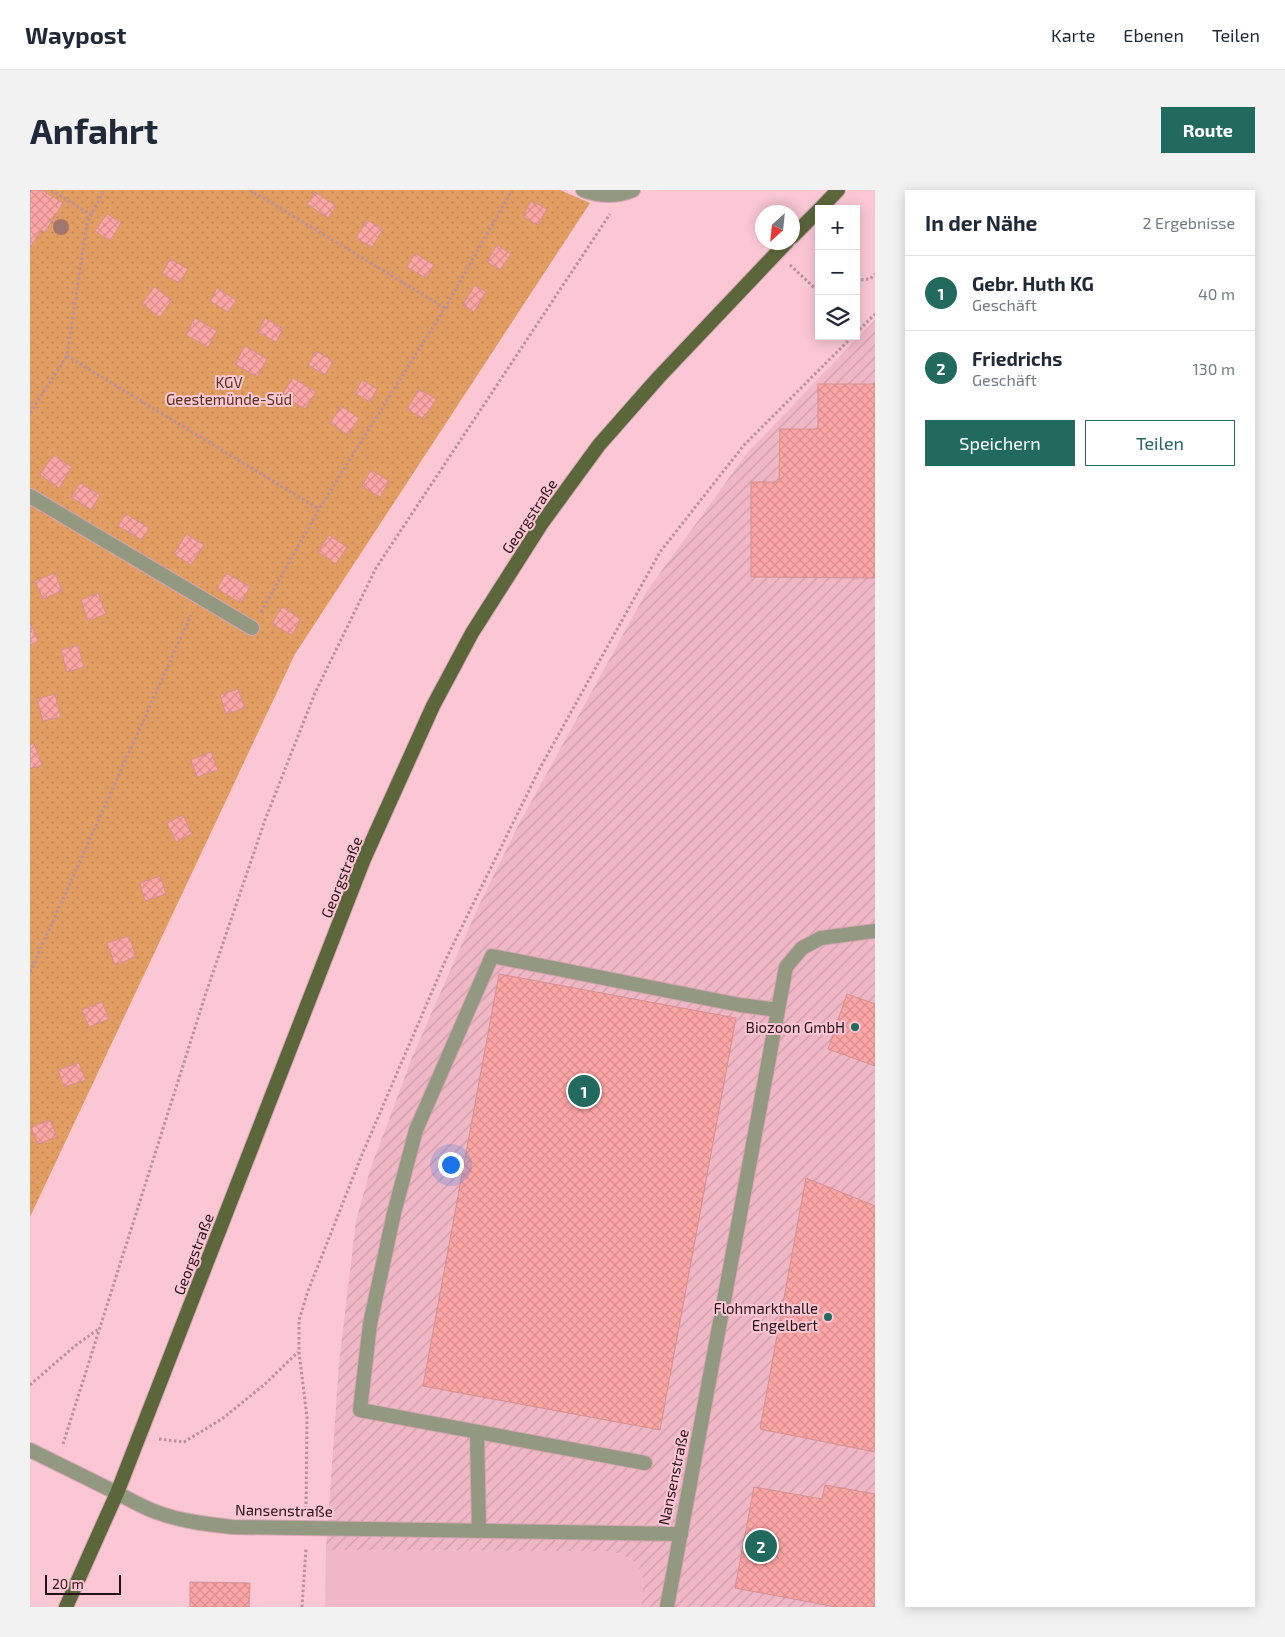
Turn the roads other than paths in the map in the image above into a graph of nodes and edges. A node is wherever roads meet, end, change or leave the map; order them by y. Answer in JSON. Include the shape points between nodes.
{"nodes":[{"id":1,"x":583,"y":190,"type":"edge"},
{"id":2,"x":633,"y":190,"type":"edge"},
{"id":3,"x":838,"y":190,"type":"edge"},
{"id":4,"x":823,"y":205,"type":"edge"},
{"id":5,"x":815,"y":213,"type":"edge"},
{"id":6,"x":800,"y":229,"type":"edge"},
{"id":7,"x":780,"y":250,"type":"edge"},
{"id":8,"x":30,"y":496,"type":"edge"},
{"id":9,"x":252,"y":628,"type":"road end"},
{"id":10,"x":875,"y":931,"type":"edge"},
{"id":11,"x":778,"y":1010,"type":"junction"},
{"id":12,"x":476,"y":1432,"type":"junction"},
{"id":13,"x":30,"y":1450,"type":"edge"},
{"id":14,"x":645,"y":1463,"type":"dead end"},
{"id":15,"x":117,"y":1493,"type":"junction"},
{"id":16,"x":479,"y":1530,"type":"junction"},
{"id":17,"x":680,"y":1534,"type":"junction"},
{"id":18,"x":66,"y":1607,"type":"edge"},
{"id":19,"x":667,"y":1607,"type":"edge"}],
"edges":[{"from":1,"to":2,"type":"street","via":[[605,196],[619,196]]},
{"from":3,"to":4,"type":"main road"},
{"from":5,"to":6,"type":"main road"},
{"from":7,"to":15,"type":"main road","name":"Georgstraße","via":[[599,445],[542,523],[472,633],[437,698],[364,859]]},
{"from":8,"to":9,"type":"street"},
{"from":10,"to":11,"type":"street","name":"Nansenstraße","via":[[821,938],[802,948],[786,967]]},
{"from":11,"to":12,"type":"street","via":[[492,956],[416,1130],[370,1324],[360,1410]]},
{"from":11,"to":17,"type":"street","name":"Nansenstraße"},
{"from":12,"to":14,"type":"street"},
{"from":12,"to":16,"type":"street"},
{"from":13,"to":15,"type":"street","name":"Nansenstraße"},
{"from":15,"to":16,"type":"street","name":"Nansenstraße","via":[[155,1512],[208,1525]]},
{"from":15,"to":18,"type":"main road","name":"Georgstraße"},
{"from":16,"to":17,"type":"street","name":"Nansenstraße"},
{"from":17,"to":19,"type":"street"}]}
